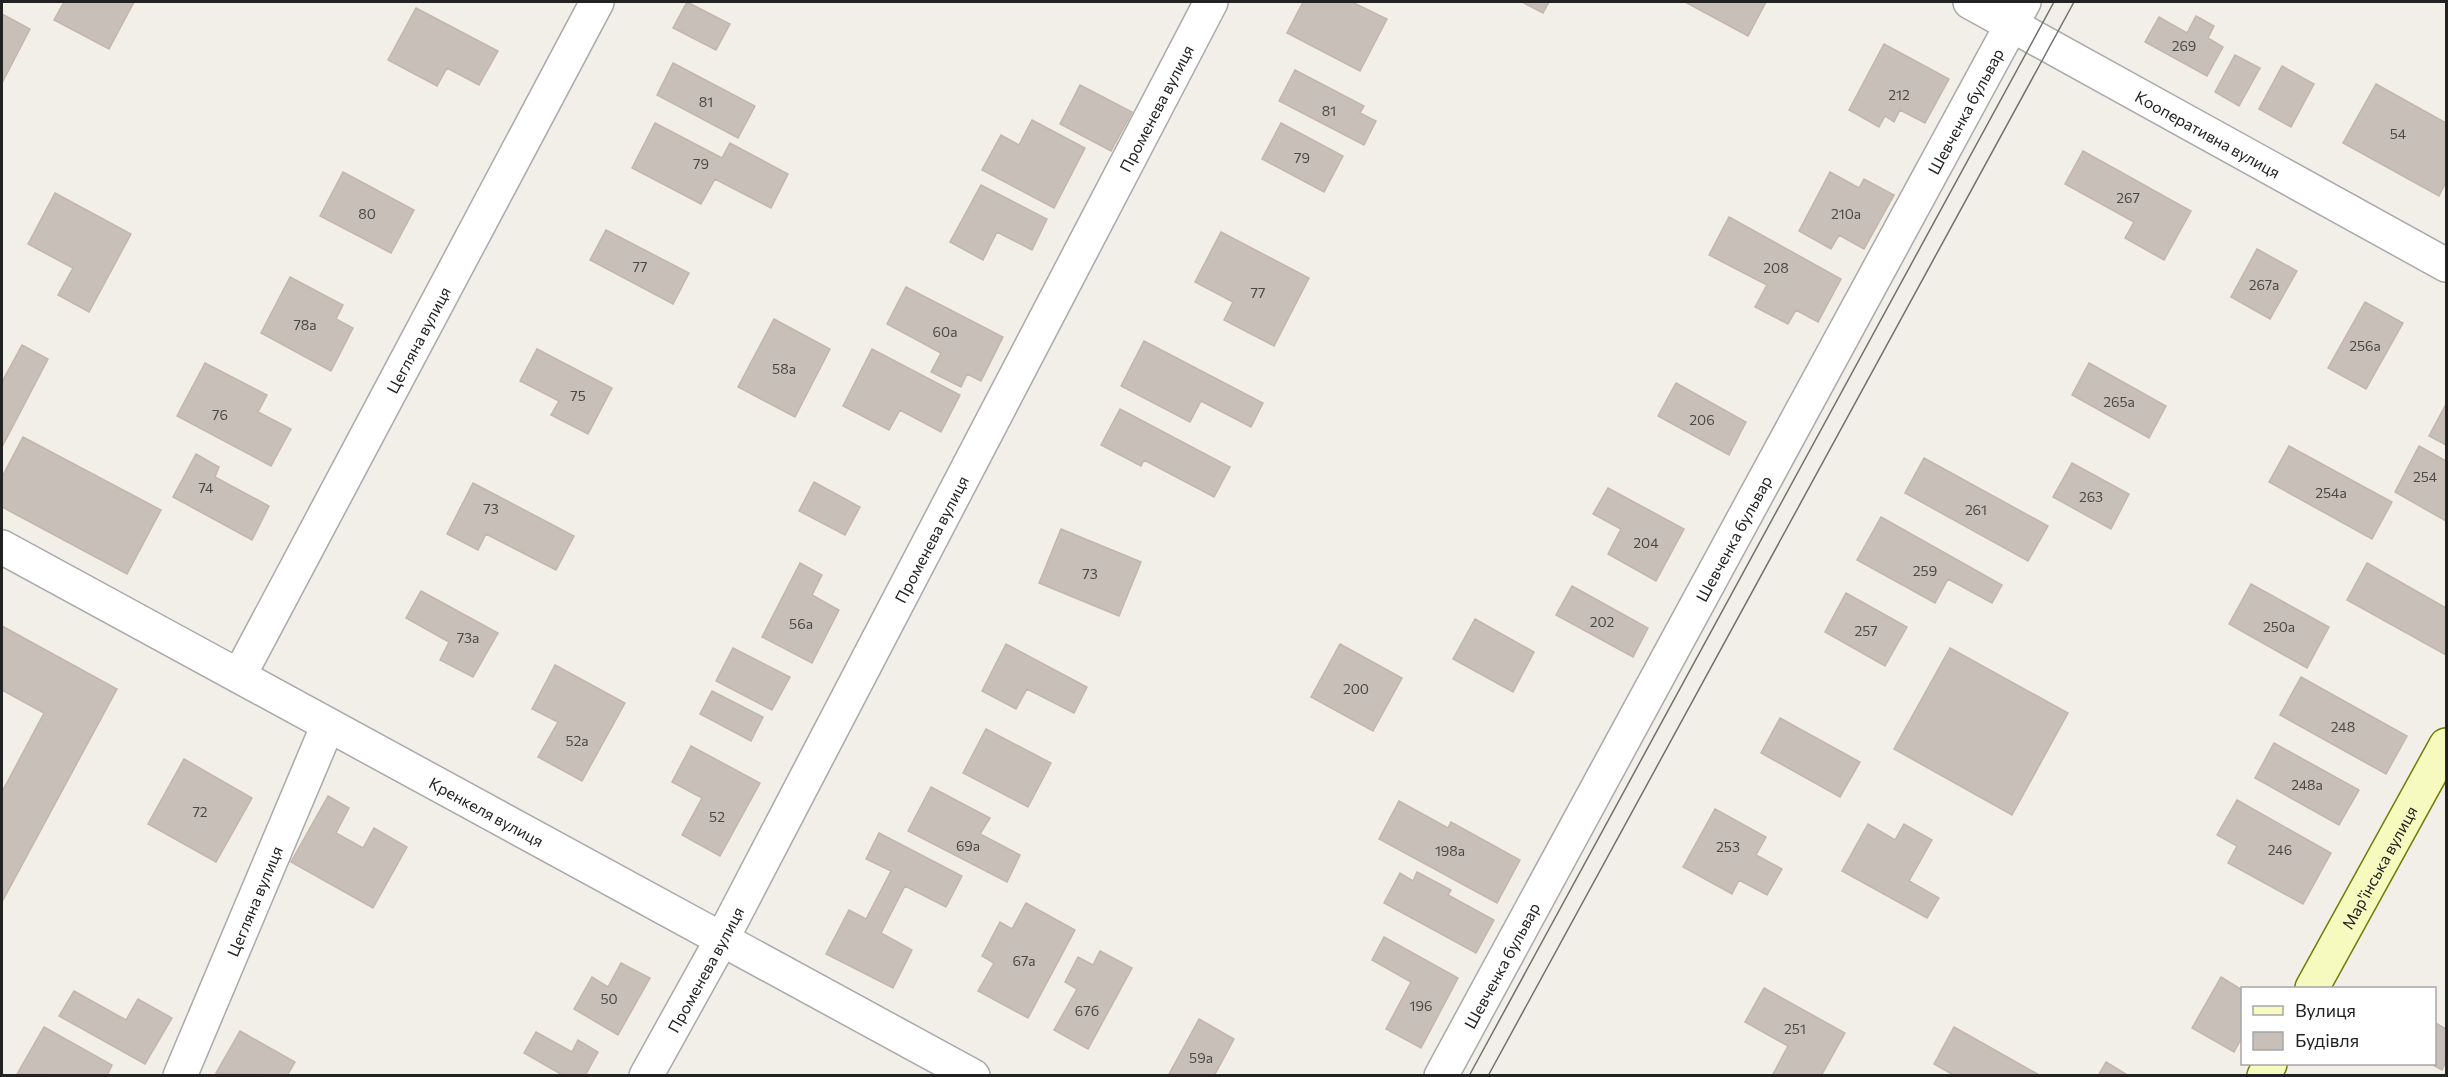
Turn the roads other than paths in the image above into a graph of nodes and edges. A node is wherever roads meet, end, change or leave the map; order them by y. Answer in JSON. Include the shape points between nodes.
{"nodes":[{"id":1,"x":597,"y":2,"type":"edge"},
{"id":2,"x":1211,"y":2,"type":"edge"},
{"id":3,"x":1970,"y":2,"type":"edge"},
{"id":4,"x":2018,"y":13,"type":"edge"},
{"id":5,"x":2446,"y":265,"type":"edge"},
{"id":6,"x":2,"y":547,"type":"edge"},
{"id":7,"x":239,"y":676,"type":"junction"},
{"id":8,"x":328,"y":725,"type":"junction"},
{"id":9,"x":2446,"y":745,"type":"edge"},
{"id":10,"x":722,"y":939,"type":"junction"},
{"id":11,"x":2313,"y":987,"type":"edge"},
{"id":12,"x":180,"y":1076,"type":"edge"},
{"id":13,"x":646,"y":1076,"type":"edge"},
{"id":14,"x":973,"y":1076,"type":"edge"},
{"id":15,"x":1441,"y":1076,"type":"edge"}],
"edges":[{"from":1,"to":7,"type":"street","name":"Цегляна вулиця"},
{"from":2,"to":10,"type":"street","name":"Променева вулиця"},
{"from":3,"to":4,"type":"street","name":"Кооперативна вулиця"},
{"from":4,"to":5,"type":"street","name":"Кооперативна вулиця"},
{"from":4,"to":15,"type":"street","name":"Шевченка бульвар"},
{"from":6,"to":7,"type":"street","name":"Кренкеля вулиця"},
{"from":7,"to":8,"type":"street","name":"Кренкеля вулиця"},
{"from":8,"to":10,"type":"street","name":"Кренкеля вулиця"},
{"from":8,"to":12,"type":"street","name":"Цегляна вулиця"},
{"from":9,"to":11,"type":"street","name":"Мар'їнська вулиця"},
{"from":10,"to":13,"type":"street","name":"Променева вулиця"},
{"from":10,"to":14,"type":"street","name":"Кренкеля вулиця"}]}
